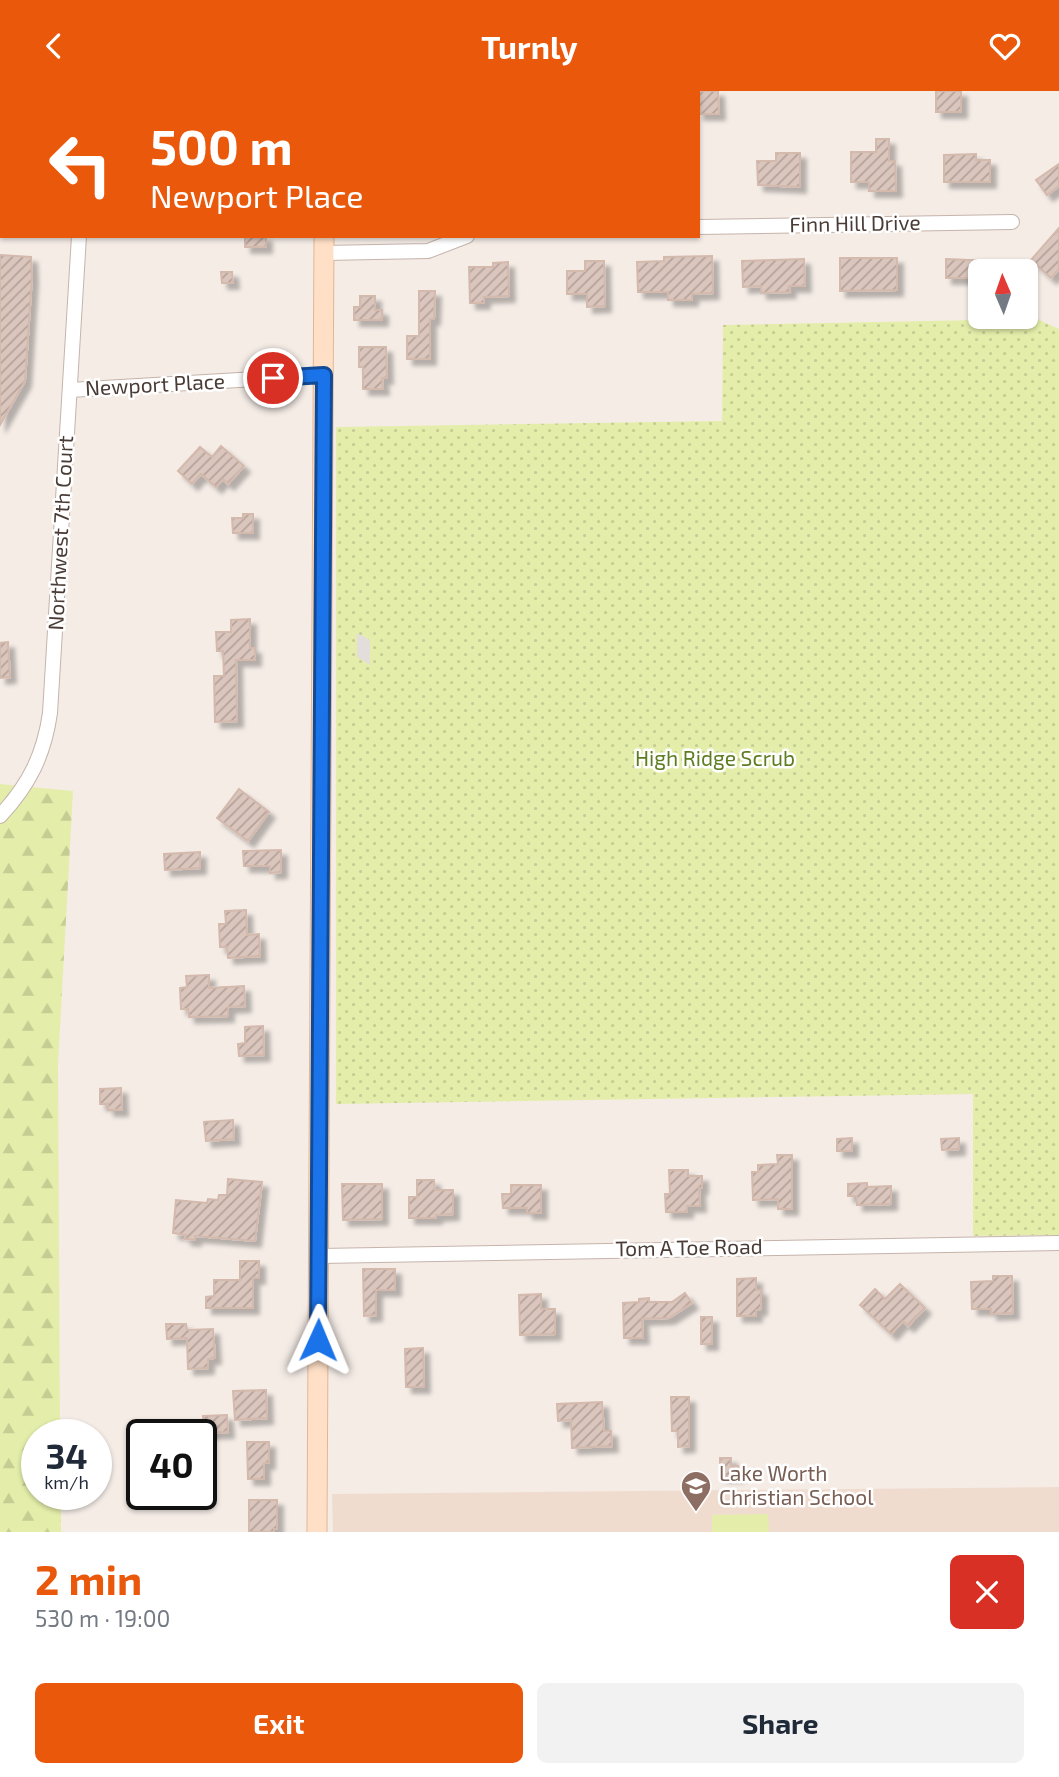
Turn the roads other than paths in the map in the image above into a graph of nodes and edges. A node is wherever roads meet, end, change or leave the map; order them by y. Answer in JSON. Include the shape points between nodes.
{"nodes":[{"id":1,"x":1012,"y":222,"type":"dead end"},
{"id":2,"x":700,"y":227,"type":"edge"},
{"id":3,"x":79,"y":238,"type":"edge"},
{"id":4,"x":462,"y":238,"type":"edge"},
{"id":5,"x":324,"y":245,"type":"edge"},
{"id":6,"x":324,"y":375,"type":"junction"},
{"id":7,"x":69,"y":390,"type":"junction"},
{"id":8,"x":0,"y":816,"type":"edge"},
{"id":9,"x":1059,"y":1243,"type":"edge"},
{"id":10,"x":320,"y":1256,"type":"junction"},
{"id":11,"x":317,"y":1532,"type":"edge"}],
"edges":[{"from":1,"to":2,"type":"street","name":"Finn Hill Drive"},
{"from":3,"to":7,"type":"street","name":"Northwest 7th Court"},
{"from":4,"to":5,"type":"street","via":[[428,251]]},
{"from":5,"to":6,"type":"street"},
{"from":6,"to":7,"type":"street","name":"Newport Place"},
{"from":6,"to":10,"type":"street"},
{"from":7,"to":8,"type":"street","name":"Northwest 7th Court","via":[[47,734],[33,774]]},
{"from":9,"to":10,"type":"street","name":"Tom A Toe Road"},
{"from":10,"to":11,"type":"street"}]}
